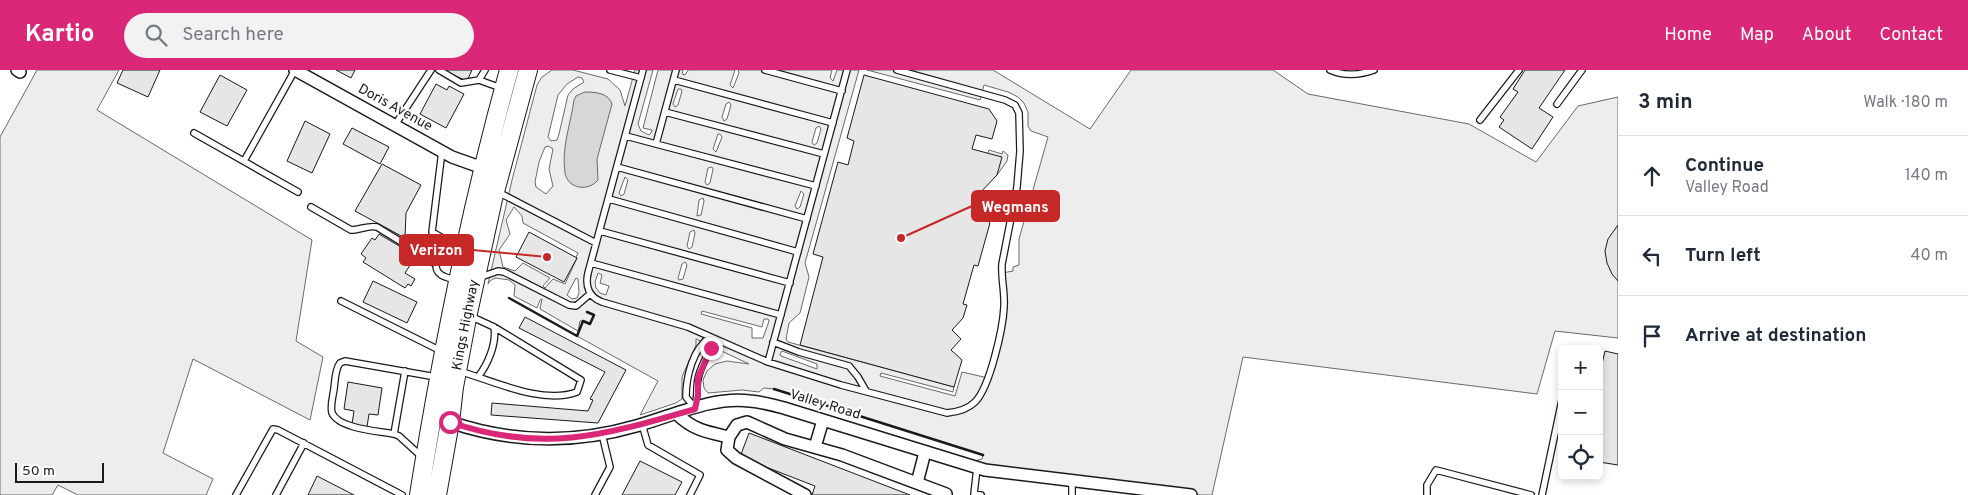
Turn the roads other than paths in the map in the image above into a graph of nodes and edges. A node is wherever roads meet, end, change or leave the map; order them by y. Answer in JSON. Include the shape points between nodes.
{"nodes":[{"id":1,"x":295,"y":70,"type":"edge"},
{"id":2,"x":431,"y":70,"type":"edge"},
{"id":3,"x":439,"y":70,"type":"edge"},
{"id":4,"x":485,"y":70,"type":"edge"},
{"id":5,"x":510,"y":70,"type":"edge"},
{"id":6,"x":610,"y":70,"type":"edge"},
{"id":7,"x":643,"y":70,"type":"edge"},
{"id":8,"x":676,"y":70,"type":"edge"},
{"id":9,"x":765,"y":70,"type":"edge"},
{"id":10,"x":847,"y":70,"type":"edge"},
{"id":11,"x":897,"y":70,"type":"edge"},
{"id":12,"x":1330,"y":70,"type":"edge"},
{"id":13,"x":1374,"y":70,"type":"edge"},
{"id":14,"x":1518,"y":70,"type":"edge"},
{"id":15,"x":1582,"y":70,"type":"edge"},
{"id":16,"x":530,"y":72,"type":"edge"},
{"id":17,"x":641,"y":78,"type":"junction"},
{"id":18,"x":479,"y":80,"type":"junction"},
{"id":19,"x":674,"y":80,"type":"junction"},
{"id":20,"x":504,"y":89,"type":"junction"},
{"id":21,"x":842,"y":91,"type":"junction"},
{"id":22,"x":1557,"y":104,"type":"dead end"},
{"id":23,"x":664,"y":112,"type":"junction"},
{"id":24,"x":1480,"y":120,"type":"dead end"},
{"id":25,"x":833,"y":123,"type":"junction"},
{"id":26,"x":395,"y":126,"type":"junction"},
{"id":27,"x":194,"y":133,"type":"dead end"},
{"id":28,"x":626,"y":136,"type":"junction"},
{"id":29,"x":656,"y":144,"type":"junction"},
{"id":30,"x":442,"y":151,"type":"junction"},
{"id":31,"x":824,"y":154,"type":"junction"},
{"id":32,"x":244,"y":161,"type":"junction"},
{"id":33,"x":617,"y":167,"type":"junction"},
{"id":34,"x":483,"y":168,"type":"junction"},
{"id":35,"x":816,"y":186,"type":"junction"},
{"id":36,"x":495,"y":190,"type":"junction"},
{"id":37,"x":298,"y":192,"type":"dead end"},
{"id":38,"x":609,"y":199,"type":"junction"},
{"id":39,"x":311,"y":207,"type":"dead end"},
{"id":40,"x":807,"y":219,"type":"junction"},
{"id":41,"x":600,"y":231,"type":"junction"},
{"id":42,"x":596,"y":243,"type":"junction"},
{"id":43,"x":464,"y":250,"type":"junction"},
{"id":44,"x":798,"y":252,"type":"junction"},
{"id":45,"x":591,"y":263,"type":"junction"},
{"id":46,"x":475,"y":279,"type":"junction"},
{"id":47,"x":457,"y":281,"type":"junction"},
{"id":48,"x":790,"y":283,"type":"junction"},
{"id":49,"x":590,"y":294,"type":"junction"},
{"id":50,"x":341,"y":301,"type":"dead end"},
{"id":51,"x":468,"y":315,"type":"junction"},
{"id":52,"x":780,"y":315,"type":"junction"},
{"id":53,"x":494,"y":327,"type":"junction"},
{"id":54,"x":710,"y":337,"type":"junction"},
{"id":55,"x":773,"y":342,"type":"junction"},
{"id":56,"x":443,"y":352,"type":"junction"},
{"id":57,"x":768,"y":362,"type":"junction"},
{"id":58,"x":457,"y":371,"type":"junction"},
{"id":59,"x":405,"y":372,"type":"junction"},
{"id":60,"x":478,"y":376,"type":"junction"},
{"id":61,"x":438,"y":378,"type":"junction"},
{"id":62,"x":866,"y":391,"type":"junction"},
{"id":63,"x":695,"y":409,"type":"junction"},
{"id":64,"x":677,"y":414,"type":"junction"},
{"id":65,"x":1558,"y":419,"type":"edge"},
{"id":66,"x":823,"y":420,"type":"junction"},
{"id":67,"x":450,"y":422,"type":"junction"},
{"id":68,"x":642,"y":424,"type":"junction"},
{"id":69,"x":394,"y":434,"type":"junction"},
{"id":70,"x":602,"y":434,"type":"junction"},
{"id":71,"x":729,"y":436,"type":"junction"},
{"id":72,"x":304,"y":443,"type":"junction"},
{"id":73,"x":815,"y":447,"type":"junction"},
{"id":74,"x":925,"y":452,"type":"junction"},
{"id":75,"x":425,"y":460,"type":"junction"},
{"id":76,"x":977,"y":468,"type":"junction"},
{"id":77,"x":1072,"y":481,"type":"junction"},
{"id":78,"x":917,"y":483,"type":"junction"},
{"id":79,"x":1130,"y":491,"type":"edge"},
{"id":80,"x":946,"y":494,"type":"edge"},
{"id":81,"x":236,"y":495,"type":"edge"},
{"id":82,"x":276,"y":495,"type":"edge"},
{"id":83,"x":402,"y":495,"type":"edge"},
{"id":84,"x":420,"y":495,"type":"edge"},
{"id":85,"x":437,"y":495,"type":"edge"},
{"id":86,"x":595,"y":495,"type":"edge"},
{"id":87,"x":690,"y":495,"type":"edge"},
{"id":88,"x":805,"y":495,"type":"edge"},
{"id":89,"x":974,"y":495,"type":"edge"},
{"id":90,"x":981,"y":495,"type":"edge"},
{"id":91,"x":1072,"y":495,"type":"edge"},
{"id":92,"x":1191,"y":495,"type":"edge"},
{"id":93,"x":1427,"y":495,"type":"edge"},
{"id":94,"x":1531,"y":495,"type":"edge"},
{"id":95,"x":1542,"y":495,"type":"edge"}],
"edges":[{"from":1,"to":26,"type":"street","name":"Doris Avenue"},
{"from":1,"to":32,"type":"lane"},
{"from":2,"to":26,"type":"lane"},
{"from":3,"to":18,"type":"lane","via":[[461,83]]},
{"from":4,"to":18,"type":"lane"},
{"from":5,"to":20,"type":"main road","name":"Kings Highway"},
{"from":6,"to":17,"type":"lane"},
{"from":7,"to":17,"type":"lane"},
{"from":8,"to":19,"type":"lane"},
{"from":9,"to":21,"type":"lane"},
{"from":10,"to":21,"type":"lane"},
{"from":11,"to":62,"type":"lane","via":[[1015,105],[1020,125],[1017,187],[1002,264],[1003,315],[981,394],[963,410],[947,413]]},
{"from":12,"to":13,"type":"lane","via":[[1345,74]]},
{"from":14,"to":24,"type":"lane"},
{"from":15,"to":22,"type":"lane"},
{"from":16,"to":36,"type":"main road","name":"Kings Highway"},
{"from":17,"to":28,"type":"lane"},
{"from":18,"to":20,"type":"lane"},
{"from":19,"to":23,"type":"lane"},
{"from":19,"to":25,"type":"lane"},
{"from":20,"to":34,"type":"main road","name":"Kings Highway"},
{"from":21,"to":25,"type":"lane"},
{"from":23,"to":29,"type":"lane"},
{"from":23,"to":31,"type":"lane"},
{"from":25,"to":31,"type":"lane"},
{"from":26,"to":30,"type":"street","name":"Doris Avenue"},
{"from":27,"to":32,"type":"lane"},
{"from":28,"to":29,"type":"lane"},
{"from":28,"to":33,"type":"lane"},
{"from":29,"to":35,"type":"lane"},
{"from":30,"to":34,"type":"street","name":"Doris Avenue"},
{"from":30,"to":43,"type":"lane","via":[[432,232]]},
{"from":31,"to":35,"type":"lane"},
{"from":32,"to":37,"type":"lane"},
{"from":33,"to":38,"type":"lane"},
{"from":33,"to":40,"type":"lane"},
{"from":34,"to":43,"type":"main road","name":"Kings Highway"},
{"from":35,"to":40,"type":"lane"},
{"from":36,"to":42,"type":"lane"},
{"from":36,"to":46,"type":"main road","name":"Kings Highway"},
{"from":38,"to":41,"type":"lane"},
{"from":38,"to":44,"type":"lane"},
{"from":39,"to":47,"type":"lane","via":[[351,230],[377,227],[429,259],[436,265],[439,275]]},
{"from":40,"to":44,"type":"lane"},
{"from":41,"to":42,"type":"lane"},
{"from":41,"to":48,"type":"lane"},
{"from":42,"to":45,"type":"lane"},
{"from":43,"to":47,"type":"main road","name":"Kings Highway"},
{"from":44,"to":48,"type":"lane"},
{"from":45,"to":49,"type":"lane","via":[[587,280]]},
{"from":45,"to":52,"type":"lane"},
{"from":46,"to":49,"type":"lane","via":[[498,271],[568,305],[576,306]]},
{"from":46,"to":51,"type":"main road","name":"Kings Highway"},
{"from":47,"to":56,"type":"main road","name":"Kings Highway"},
{"from":48,"to":52,"type":"lane"},
{"from":49,"to":54,"type":"lane","via":[[602,302],[688,326]]},
{"from":50,"to":56,"type":"lane"},
{"from":51,"to":53,"type":"lane"},
{"from":51,"to":58,"type":"main road","name":"Kings Highway"},
{"from":52,"to":55,"type":"lane"},
{"from":53,"to":60,"type":"lane","via":[[496,337],[484,369]]},
{"from":53,"to":60,"type":"lane","via":[[581,380],[577,392],[565,397],[517,391]]},
{"from":54,"to":57,"type":"lane"},
{"from":54,"to":63,"type":"lane","via":[[711,348],[698,378]]},
{"from":54,"to":63,"type":"lane","via":[[701,344],[689,373],[686,396]]},
{"from":55,"to":57,"type":"lane"},
{"from":55,"to":62,"type":"lane","via":[[849,366]]},
{"from":56,"to":61,"type":"main road","name":"Kings Highway"},
{"from":57,"to":62,"type":"lane"},
{"from":58,"to":60,"type":"lane"},
{"from":58,"to":67,"type":"main road","name":"Kings Highway"},
{"from":59,"to":61,"type":"lane"},
{"from":59,"to":69,"type":"lane"},
{"from":59,"to":69,"type":"lane","via":[[345,361],[340,362],[337,370],[332,407],[336,419],[350,426]]},
{"from":61,"to":75,"type":"main road","name":"Kings Highway"},
{"from":63,"to":64,"type":"street","name":"Valley Road"},
{"from":63,"to":66,"type":"street","name":"Valley Road","via":[[732,400],[750,401]]},
{"from":64,"to":68,"type":"street","name":"Valley Road"},
{"from":64,"to":71,"type":"street","via":[[700,430]]},
{"from":65,"to":95,"type":"lane"},
{"from":66,"to":73,"type":"street"},
{"from":66,"to":74,"type":"street","name":"Valley Road"},
{"from":67,"to":70,"type":"street","name":"Valley Road","via":[[528,439]]},
{"from":67,"to":85,"type":"main road","name":"Kings Highway"},
{"from":68,"to":70,"type":"street","name":"Valley Road"},
{"from":68,"to":87,"type":"lane","via":[[648,445],[700,475]]},
{"from":69,"to":75,"type":"lane"},
{"from":70,"to":86,"type":"lane","via":[[610,466]]},
{"from":71,"to":73,"type":"street","via":[[737,425],[747,422],[785,439]]},
{"from":71,"to":88,"type":"street","via":[[727,450],[736,458]]},
{"from":72,"to":81,"type":"lane","via":[[274,429]]},
{"from":72,"to":82,"type":"lane"},
{"from":72,"to":83,"type":"lane"},
{"from":73,"to":78,"type":"street"},
{"from":74,"to":76,"type":"street","name":"Valley Road"},
{"from":74,"to":78,"type":"street"},
{"from":75,"to":84,"type":"main road","name":"Kings Highway"},
{"from":76,"to":77,"type":"street","name":"Valley Road"},
{"from":76,"to":89,"type":"lane"},
{"from":77,"to":79,"type":"street","name":"Valley Road"},
{"from":77,"to":91,"type":"lane"},
{"from":78,"to":80,"type":"street"},
{"from":79,"to":92,"type":"street","name":"Valley Road"},
{"from":89,"to":90,"type":"lane"},
{"from":93,"to":94,"type":"lane","via":[[1427,485],[1436,470]]}]}
